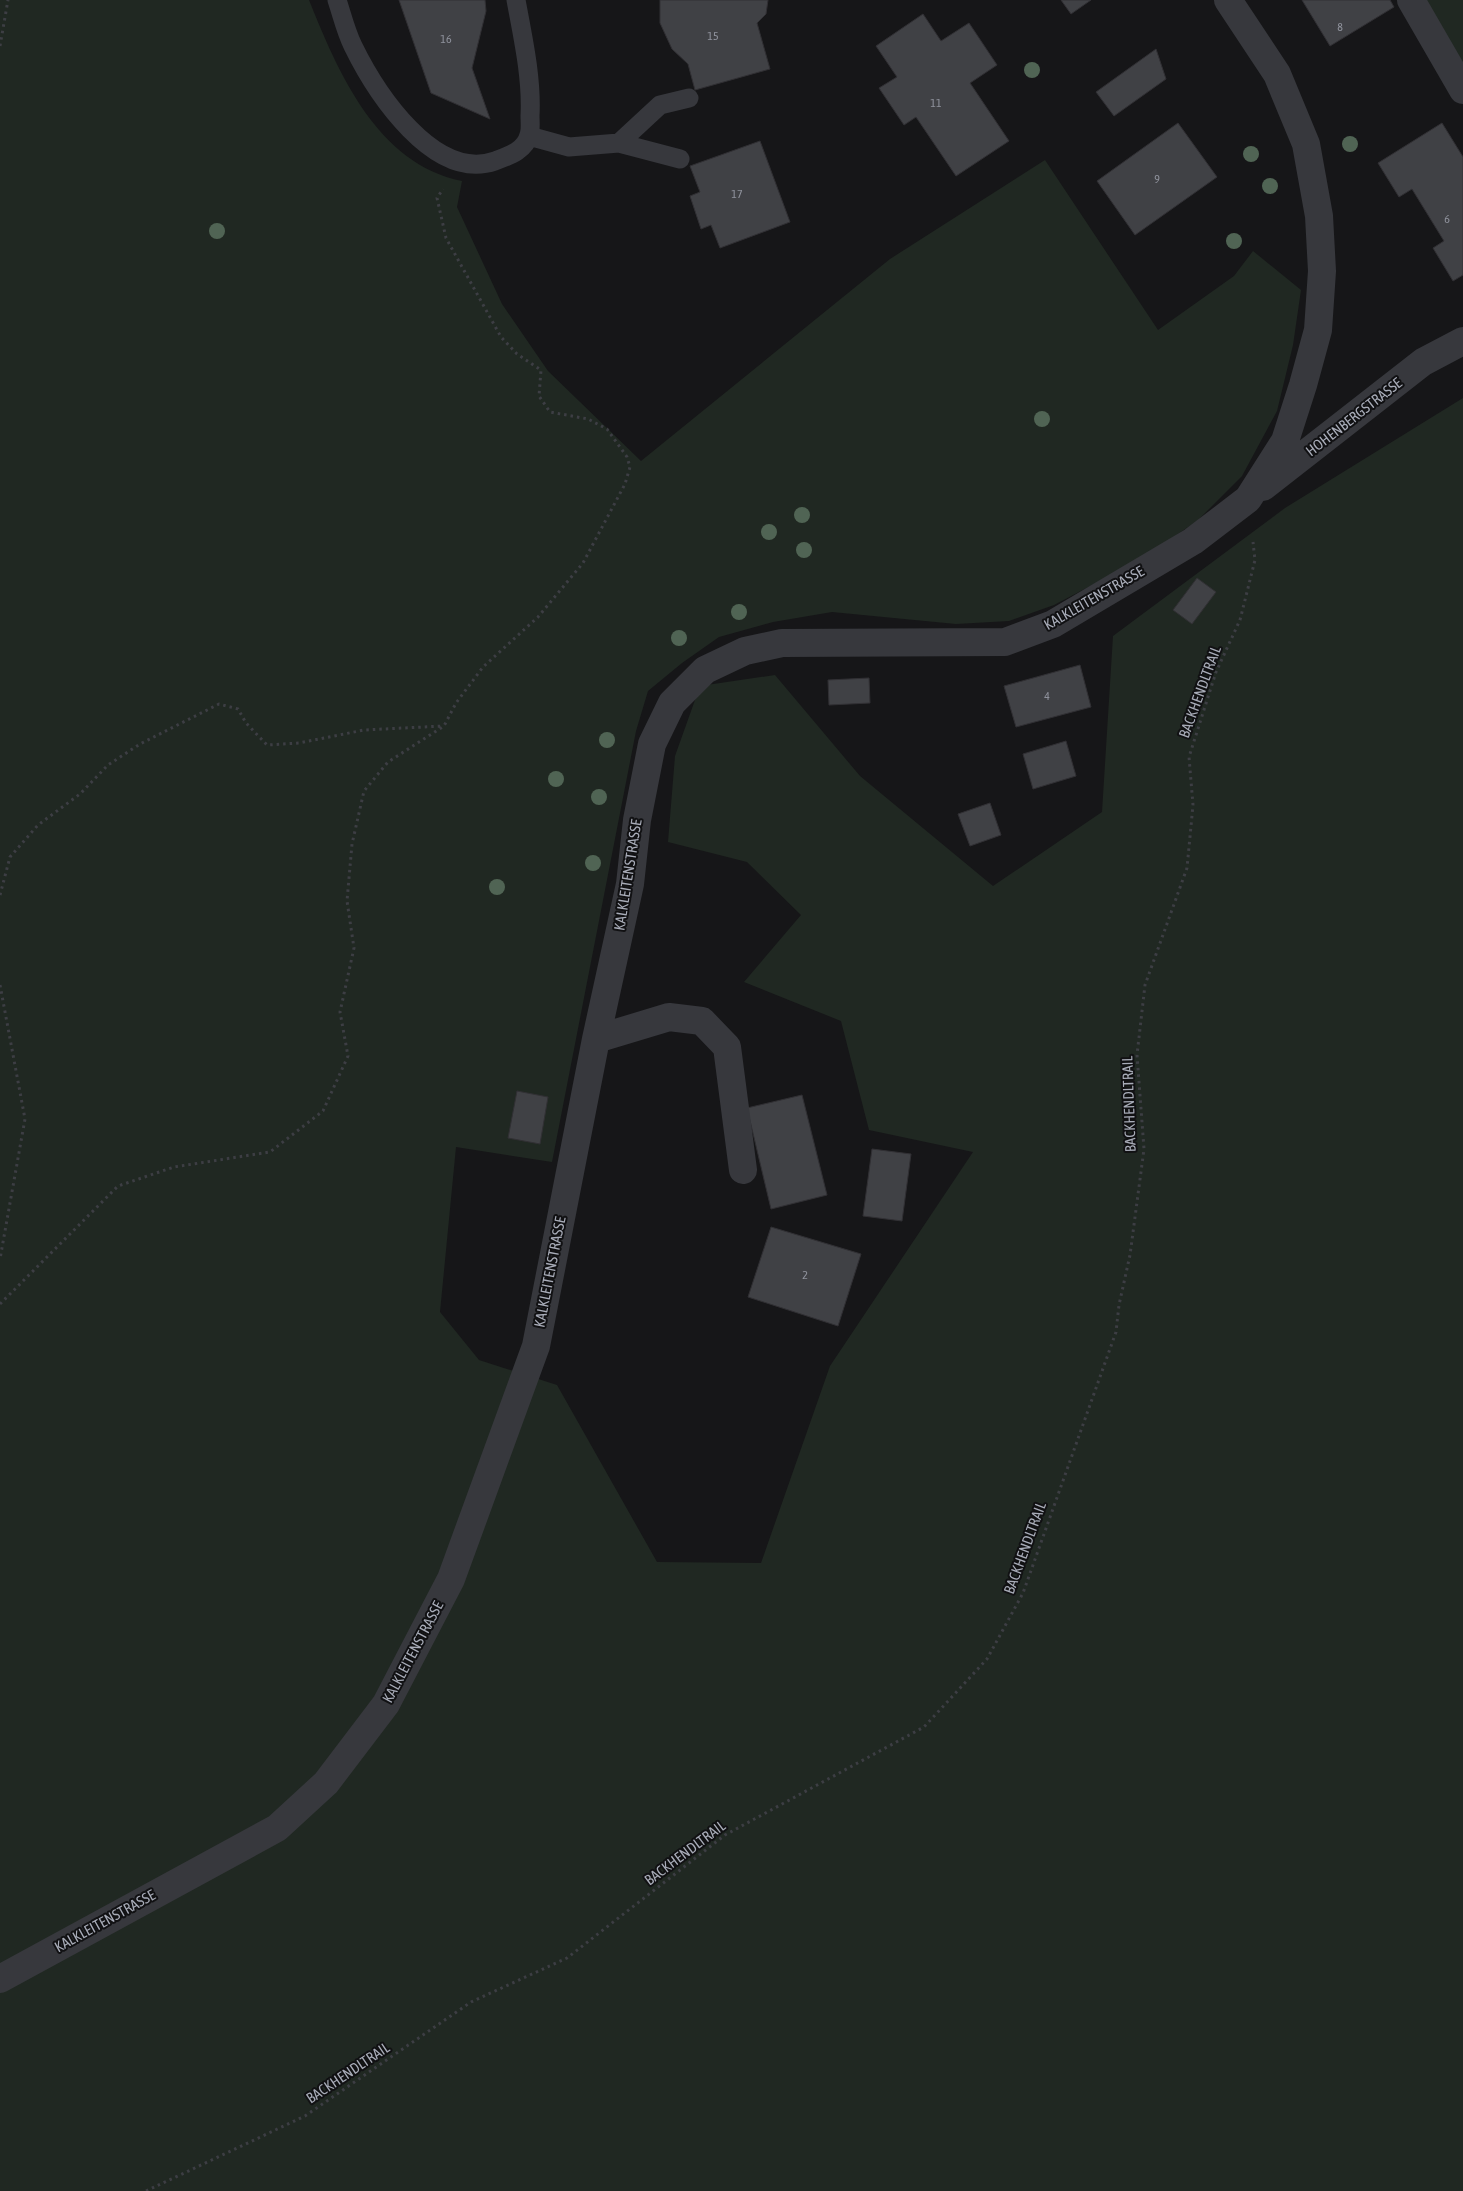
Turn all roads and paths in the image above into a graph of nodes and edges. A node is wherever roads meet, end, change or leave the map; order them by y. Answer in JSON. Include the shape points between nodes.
{"nodes":[{"id":1,"x":8,"y":0,"type":"edge"},
{"id":2,"x":337,"y":0,"type":"edge"},
{"id":3,"x":516,"y":0,"type":"edge"},
{"id":4,"x":1228,"y":0,"type":"edge"},
{"id":5,"x":1411,"y":0,"type":"edge"},
{"id":6,"x":0,"y":46,"type":"edge"},
{"id":7,"x":1463,"y":90,"type":"edge"},
{"id":8,"x":689,"y":98,"type":"dead end"},
{"id":9,"x":529,"y":136,"type":"junction"},
{"id":10,"x":619,"y":143,"type":"junction"},
{"id":11,"x":680,"y":158,"type":"dead end"},
{"id":12,"x":460,"y":164,"type":"junction"},
{"id":13,"x":1463,"y":341,"type":"edge"},
{"id":14,"x":1248,"y":499,"type":"junction"},
{"id":15,"x":444,"y":726,"type":"junction"},
{"id":16,"x":0,"y":895,"type":"edge"},
{"id":17,"x":0,"y":985,"type":"edge"},
{"id":18,"x":596,"y":1039,"type":"junction"},
{"id":19,"x":743,"y":1170,"type":"dead end"},
{"id":20,"x":0,"y":1259,"type":"edge"},
{"id":21,"x":0,"y":1304,"type":"edge"},
{"id":22,"x":0,"y":1979,"type":"edge"},
{"id":23,"x":146,"y":2191,"type":"edge"}],
"edges":[{"from":1,"to":6,"type":"path"},
{"from":2,"to":12,"type":"lane","via":[[353,46],[388,103],[426,145]]},
{"from":3,"to":9,"type":"lane","via":[[531,98]]},
{"from":4,"to":14,"type":"street","name":"KALKLEITENSTRASSE","via":[[1277,74],[1306,144],[1319,216],[1322,270],[1318,330],[1304,385],[1285,441]]},
{"from":5,"to":7,"type":"street"},
{"from":8,"to":10,"type":"lane","via":[[660,105]]},
{"from":9,"to":10,"type":"lane","via":[[569,147]]},
{"from":9,"to":12,"type":"lane","via":[[516,154],[482,165]]},
{"from":10,"to":11,"type":"lane"},
{"from":12,"to":15,"type":"path","via":[[437,198],[446,238],[473,289],[501,337],[517,354],[541,370],[539,396],[550,412],[588,419],[607,429],[628,457],[630,468],[626,484],[583,563],[538,617],[483,667],[456,703]]},
{"from":13,"to":14,"type":"street","name":"HOHENBERGSTRASSE","via":[[1423,362]]},
{"from":14,"to":18,"type":"street","name":"KALKLEITENSTRASSE","via":[[1193,541],[1053,624],[1006,642],[782,643],[745,651],[705,670],[672,703],[652,744],[637,820],[630,884]]},
{"from":14,"to":23,"type":"path","name":"BACKHENDLTRAIL","via":[[1255,560],[1240,620],[1216,672],[1189,757],[1193,805],[1187,868],[1145,985],[1137,1055],[1144,1149],[1116,1332],[1023,1593],[987,1659],[924,1727],[725,1835],[567,1958],[471,2002],[305,2116]]},
{"from":15,"to":16,"type":"path","via":[[364,730],[299,743],[267,745],[246,723],[238,709],[219,704],[140,744],[108,765],[80,794],[38,825],[10,857]]},
{"from":15,"to":21,"type":"path","via":[[388,762],[364,791],[352,844],[347,901],[354,948],[340,1012],[348,1056],[323,1111],[270,1152],[174,1167],[118,1186]]},
{"from":17,"to":20,"type":"path","via":[[25,1119]]},
{"from":18,"to":19,"type":"street","via":[[669,1017],[702,1021],[727,1046]]},
{"from":18,"to":22,"type":"street","name":"KALKLEITENSTRASSE","via":[[536,1346],[451,1579],[386,1704],[326,1782],[277,1828]]}]}
